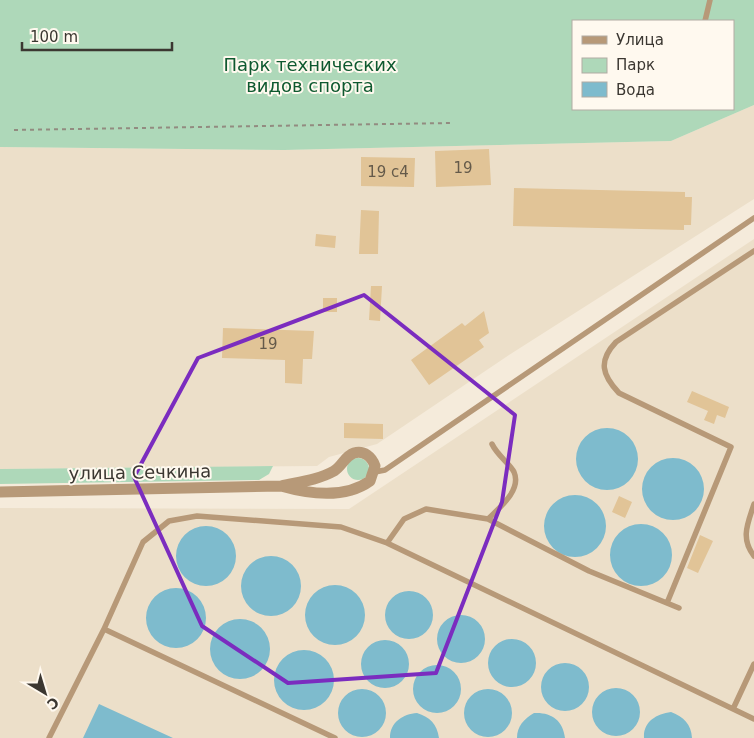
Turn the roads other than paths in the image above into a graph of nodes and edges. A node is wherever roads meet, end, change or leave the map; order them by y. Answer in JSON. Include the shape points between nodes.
{"nodes":[{"id":1,"x":710,"y":0,"type":"edge"},
{"id":2,"x":705,"y":20,"type":"edge"},
{"id":3,"x":754,"y":218,"type":"edge"},
{"id":4,"x":754,"y":251,"type":"edge"},
{"id":5,"x":492,"y":444,"type":"dead end"},
{"id":6,"x":375,"y":472,"type":"junction"},
{"id":7,"x":281,"y":486,"type":"junction"},
{"id":8,"x":0,"y":492,"type":"edge"},
{"id":9,"x":754,"y":504,"type":"edge"},
{"id":10,"x":488,"y":519,"type":"junction"},
{"id":11,"x":387,"y":543,"type":"junction"},
{"id":12,"x":754,"y":556,"type":"edge"},
{"id":13,"x":668,"y":603,"type":"junction"},
{"id":14,"x":679,"y":608,"type":"dead end"},
{"id":15,"x":104,"y":629,"type":"junction"},
{"id":16,"x":754,"y":664,"type":"edge"},
{"id":17,"x":733,"y":709,"type":"junction"},
{"id":18,"x":754,"y":719,"type":"edge"},
{"id":19,"x":50,"y":738,"type":"edge"},
{"id":20,"x":335,"y":738,"type":"edge"}],
"edges":[{"from":1,"to":2,"type":"lane"},
{"from":3,"to":6,"type":"lane","via":[[385,470]]},
{"from":4,"to":13,"type":"lane","via":[[616,342],[606,352],[605,372],[609,383],[619,393],[730,447]]},
{"from":5,"to":10,"type":"lane","via":[[497,455],[514,472],[515,485],[505,503]]},
{"from":6,"to":7,"type":"street","name":"улица Сечкина","via":[[361,487],[328,494],[305,493]]},
{"from":6,"to":7,"type":"street","name":"улица Сечкина","via":[[373,461],[360,452],[349,455],[336,470],[322,477]]},
{"from":7,"to":8,"type":"street","name":"улица Сечкина"},
{"from":9,"to":12,"type":"lane","via":[[744,535]]},
{"from":10,"to":11,"type":"lane","via":[[426,509],[404,519]]},
{"from":10,"to":13,"type":"lane","via":[[590,571]]},
{"from":11,"to":15,"type":"lane","via":[[341,528],[197,516],[169,521],[143,542]]},
{"from":11,"to":17,"type":"lane"},
{"from":13,"to":14,"type":"lane"},
{"from":15,"to":19,"type":"lane"},
{"from":15,"to":20,"type":"lane"},
{"from":16,"to":17,"type":"lane"},
{"from":17,"to":18,"type":"lane"}]}
